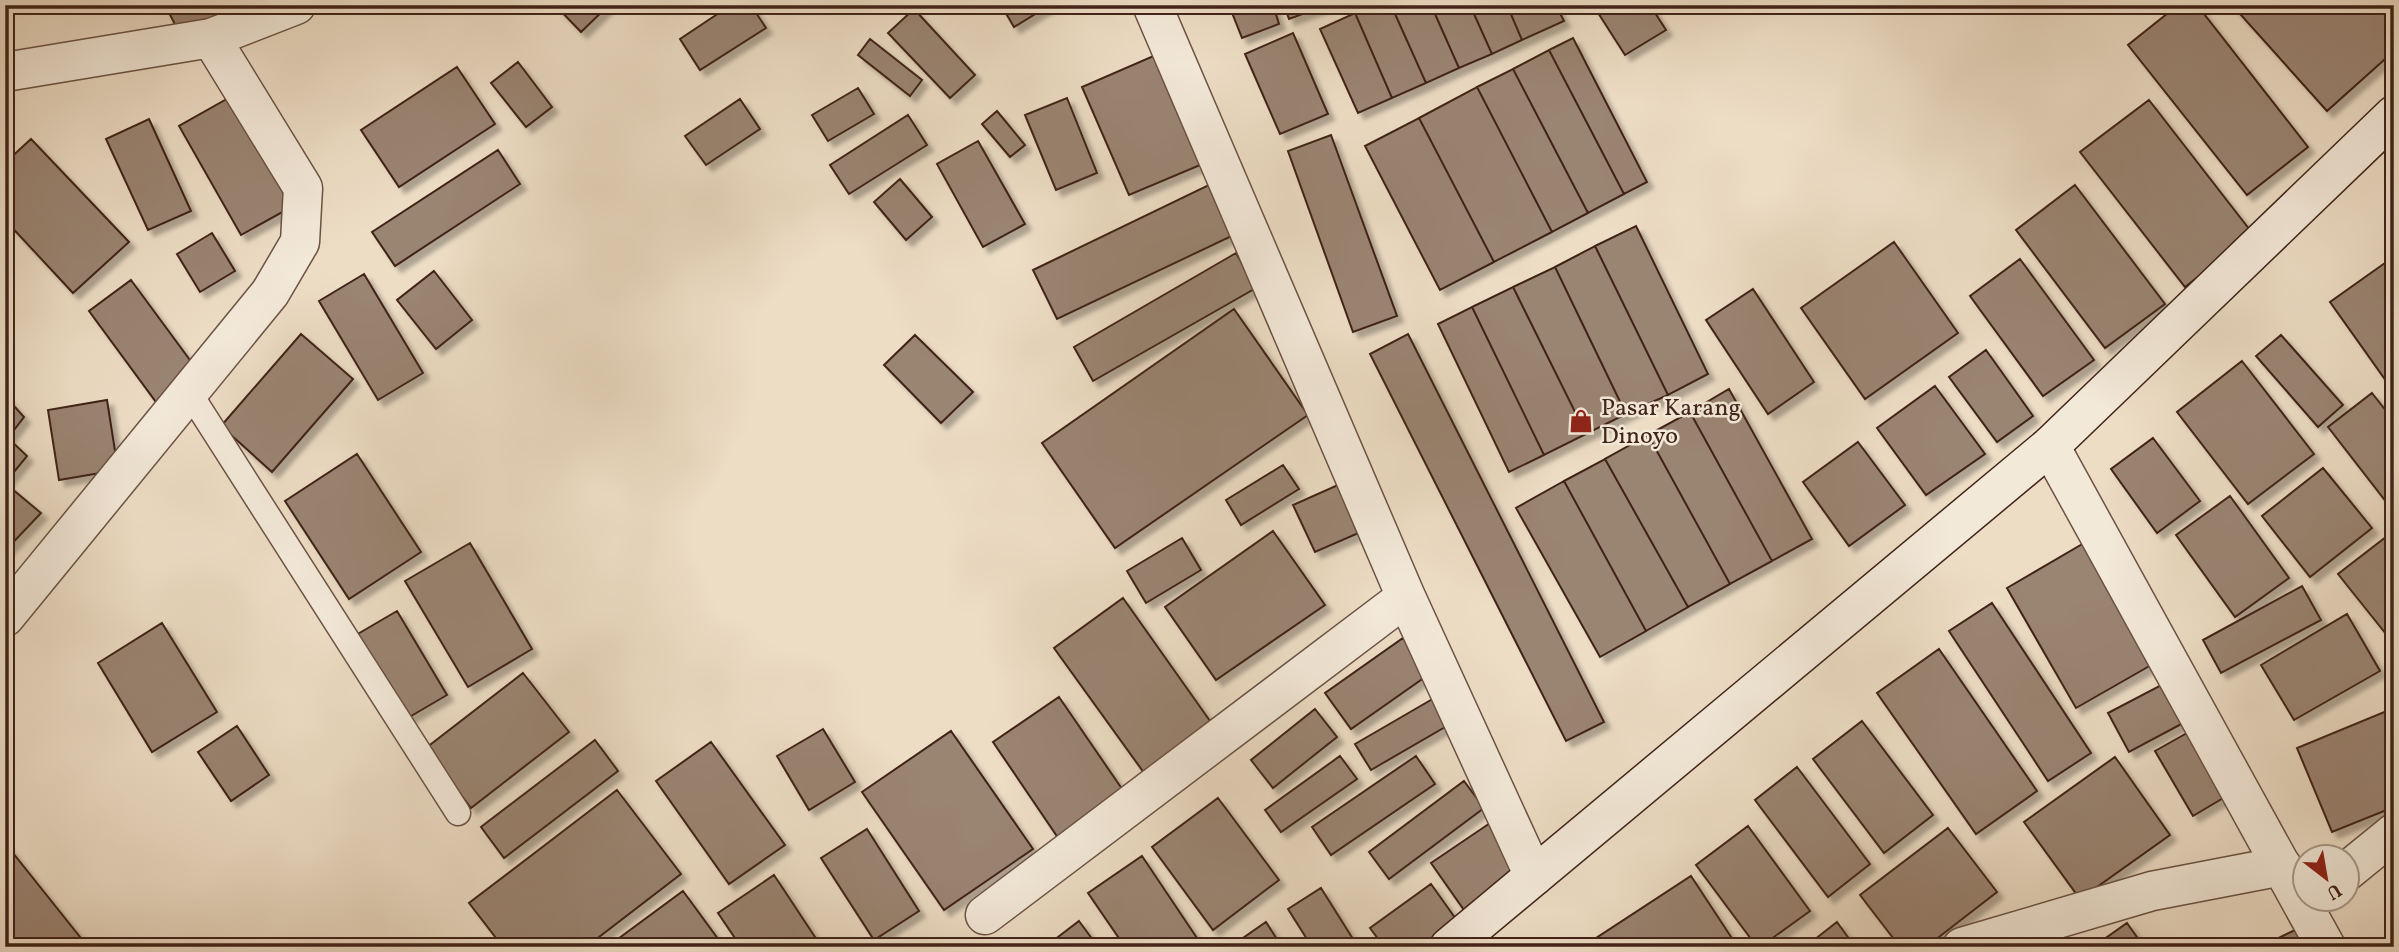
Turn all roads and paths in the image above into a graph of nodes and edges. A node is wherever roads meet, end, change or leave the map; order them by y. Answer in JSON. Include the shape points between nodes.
{"nodes":[{"id":1,"x":296,"y":5,"type":"edge"},
{"id":2,"x":1152,"y":5,"type":"edge"},
{"id":3,"x":211,"y":38,"type":"junction"},
{"id":4,"x":5,"y":72,"type":"edge"},
{"id":5,"x":2394,"y":115,"type":"edge"},
{"id":6,"x":189,"y":392,"type":"junction"},
{"id":7,"x":2050,"y":446,"type":"junction"},
{"id":8,"x":1406,"y":597,"type":"junction"},
{"id":9,"x":5,"y":617,"type":"edge"},
{"id":10,"x":458,"y":813,"type":"dead end"},
{"id":11,"x":2394,"y":833,"type":"edge"},
{"id":12,"x":2360,"y":861,"type":"edge"},
{"id":13,"x":2282,"y":866,"type":"junction"},
{"id":14,"x":1534,"y":876,"type":"junction"},
{"id":15,"x":2290,"y":877,"type":"edge"},
{"id":16,"x":2313,"y":914,"type":"edge"},
{"id":17,"x":985,"y":915,"type":"dead end"},
{"id":18,"x":1449,"y":947,"type":"edge"},
{"id":19,"x":1962,"y":947,"type":"edge"},
{"id":20,"x":2326,"y":947,"type":"edge"}],
"edges":[{"from":1,"to":3,"type":"street"},
{"from":2,"to":8,"type":"street"},
{"from":3,"to":4,"type":"street"},
{"from":3,"to":6,"type":"street","via":[[303,188],[300,242],[270,293]]},
{"from":5,"to":7,"type":"street"},
{"from":6,"to":9,"type":"street"},
{"from":6,"to":10,"type":"lane"},
{"from":7,"to":13,"type":"street"},
{"from":7,"to":14,"type":"street"},
{"from":8,"to":14,"type":"street"},
{"from":8,"to":17,"type":"street"},
{"from":11,"to":12,"type":"street"},
{"from":13,"to":15,"type":"street"},
{"from":13,"to":19,"type":"street","via":[[2152,891]]},
{"from":14,"to":18,"type":"street"},
{"from":16,"to":20,"type":"street"}]}
